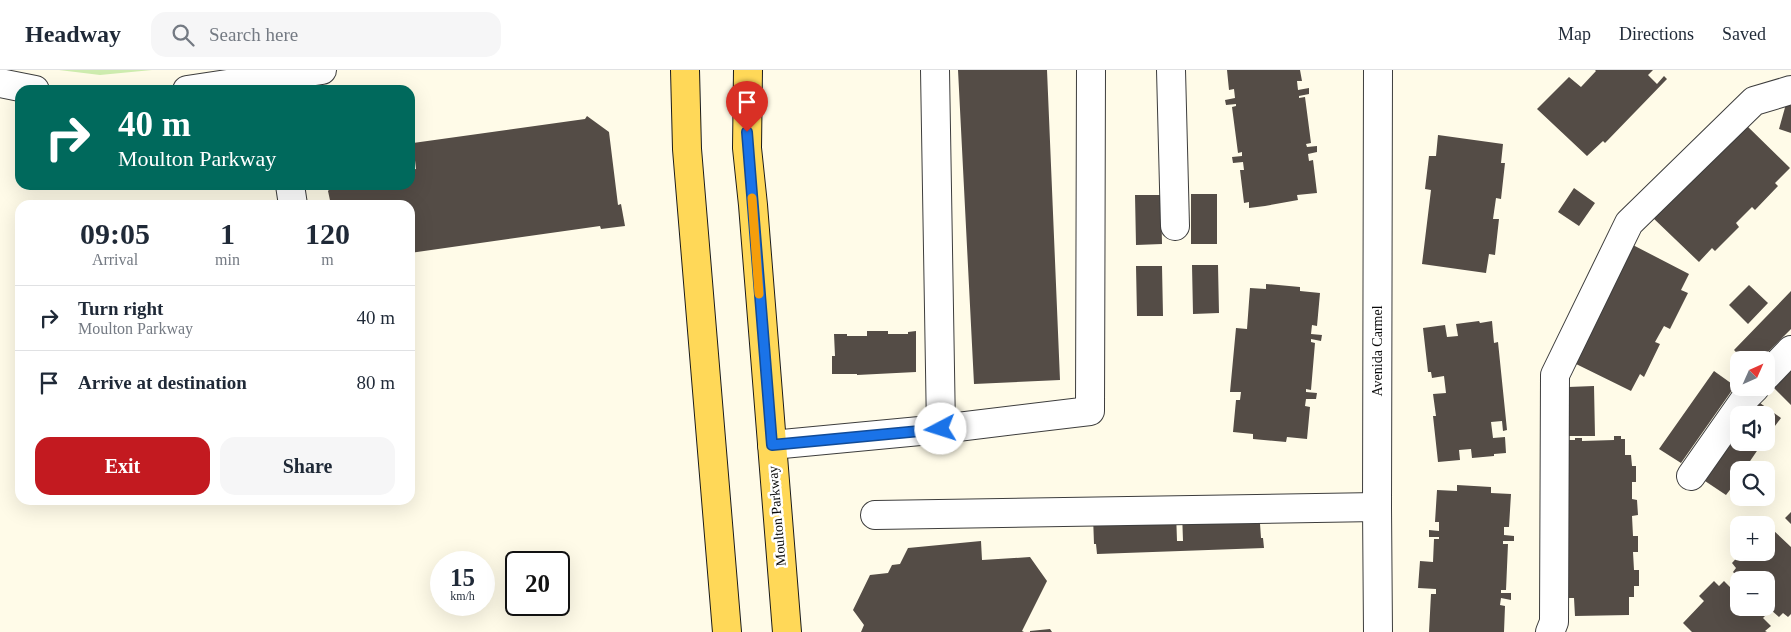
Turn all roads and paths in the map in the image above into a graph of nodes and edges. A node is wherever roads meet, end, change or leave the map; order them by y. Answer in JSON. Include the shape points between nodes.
{"nodes":[{"id":1,"x":322,"y":70,"type":"edge"},
{"id":2,"x":685,"y":70,"type":"edge"},
{"id":3,"x":748,"y":70,"type":"edge"},
{"id":4,"x":935,"y":70,"type":"edge"},
{"id":5,"x":1091,"y":70,"type":"edge"},
{"id":6,"x":1170,"y":70,"type":"edge"},
{"id":7,"x":1378,"y":70,"type":"edge"},
{"id":8,"x":232,"y":77,"type":"edge"},
{"id":9,"x":0,"y":83,"type":"edge"},
{"id":10,"x":275,"y":84,"type":"edge"},
{"id":11,"x":204,"y":85,"type":"edge"},
{"id":12,"x":15,"y":86,"type":"edge"},
{"id":13,"x":1791,"y":90,"type":"edge"},
{"id":14,"x":1175,"y":226,"type":"dead end"},
{"id":15,"x":1791,"y":350,"type":"edge"},
{"id":16,"x":1775,"y":367,"type":"edge"},
{"id":17,"x":1747,"y":396,"type":"edge"},
{"id":18,"x":941,"y":429,"type":"junction"},
{"id":19,"x":772,"y":445,"type":"junction"},
{"id":20,"x":1691,"y":476,"type":"dead end"},
{"id":21,"x":1377,"y":507,"type":"junction"},
{"id":22,"x":875,"y":515,"type":"dead end"},
{"id":23,"x":727,"y":632,"type":"edge"},
{"id":24,"x":787,"y":632,"type":"edge"},
{"id":25,"x":1378,"y":632,"type":"edge"},
{"id":26,"x":1550,"y":632,"type":"edge"}],
"edges":[{"from":1,"to":10,"type":"street"},
{"from":2,"to":23,"type":"main road","via":[[687,149]]},
{"from":3,"to":19,"type":"main road","name":"Moulton Parkway","via":[[747,148]]},
{"from":4,"to":18,"type":"street"},
{"from":5,"to":18,"type":"street","via":[[1090,411]]},
{"from":6,"to":14,"type":"street"},
{"from":7,"to":21,"type":"street","name":"Avenida Carmel"},
{"from":8,"to":10,"type":"street"},
{"from":8,"to":11,"type":"street"},
{"from":9,"to":12,"type":"street"},
{"from":13,"to":26,"type":"street","via":[[1754,101],[1629,224],[1555,375],[1554,622]]},
{"from":15,"to":16,"type":"street"},
{"from":17,"to":20,"type":"street"},
{"from":18,"to":19,"type":"street"},
{"from":19,"to":24,"type":"main road","name":"Moulton Parkway"},
{"from":21,"to":22,"type":"street"},
{"from":21,"to":25,"type":"street","name":"Avenida Carmel"}]}
